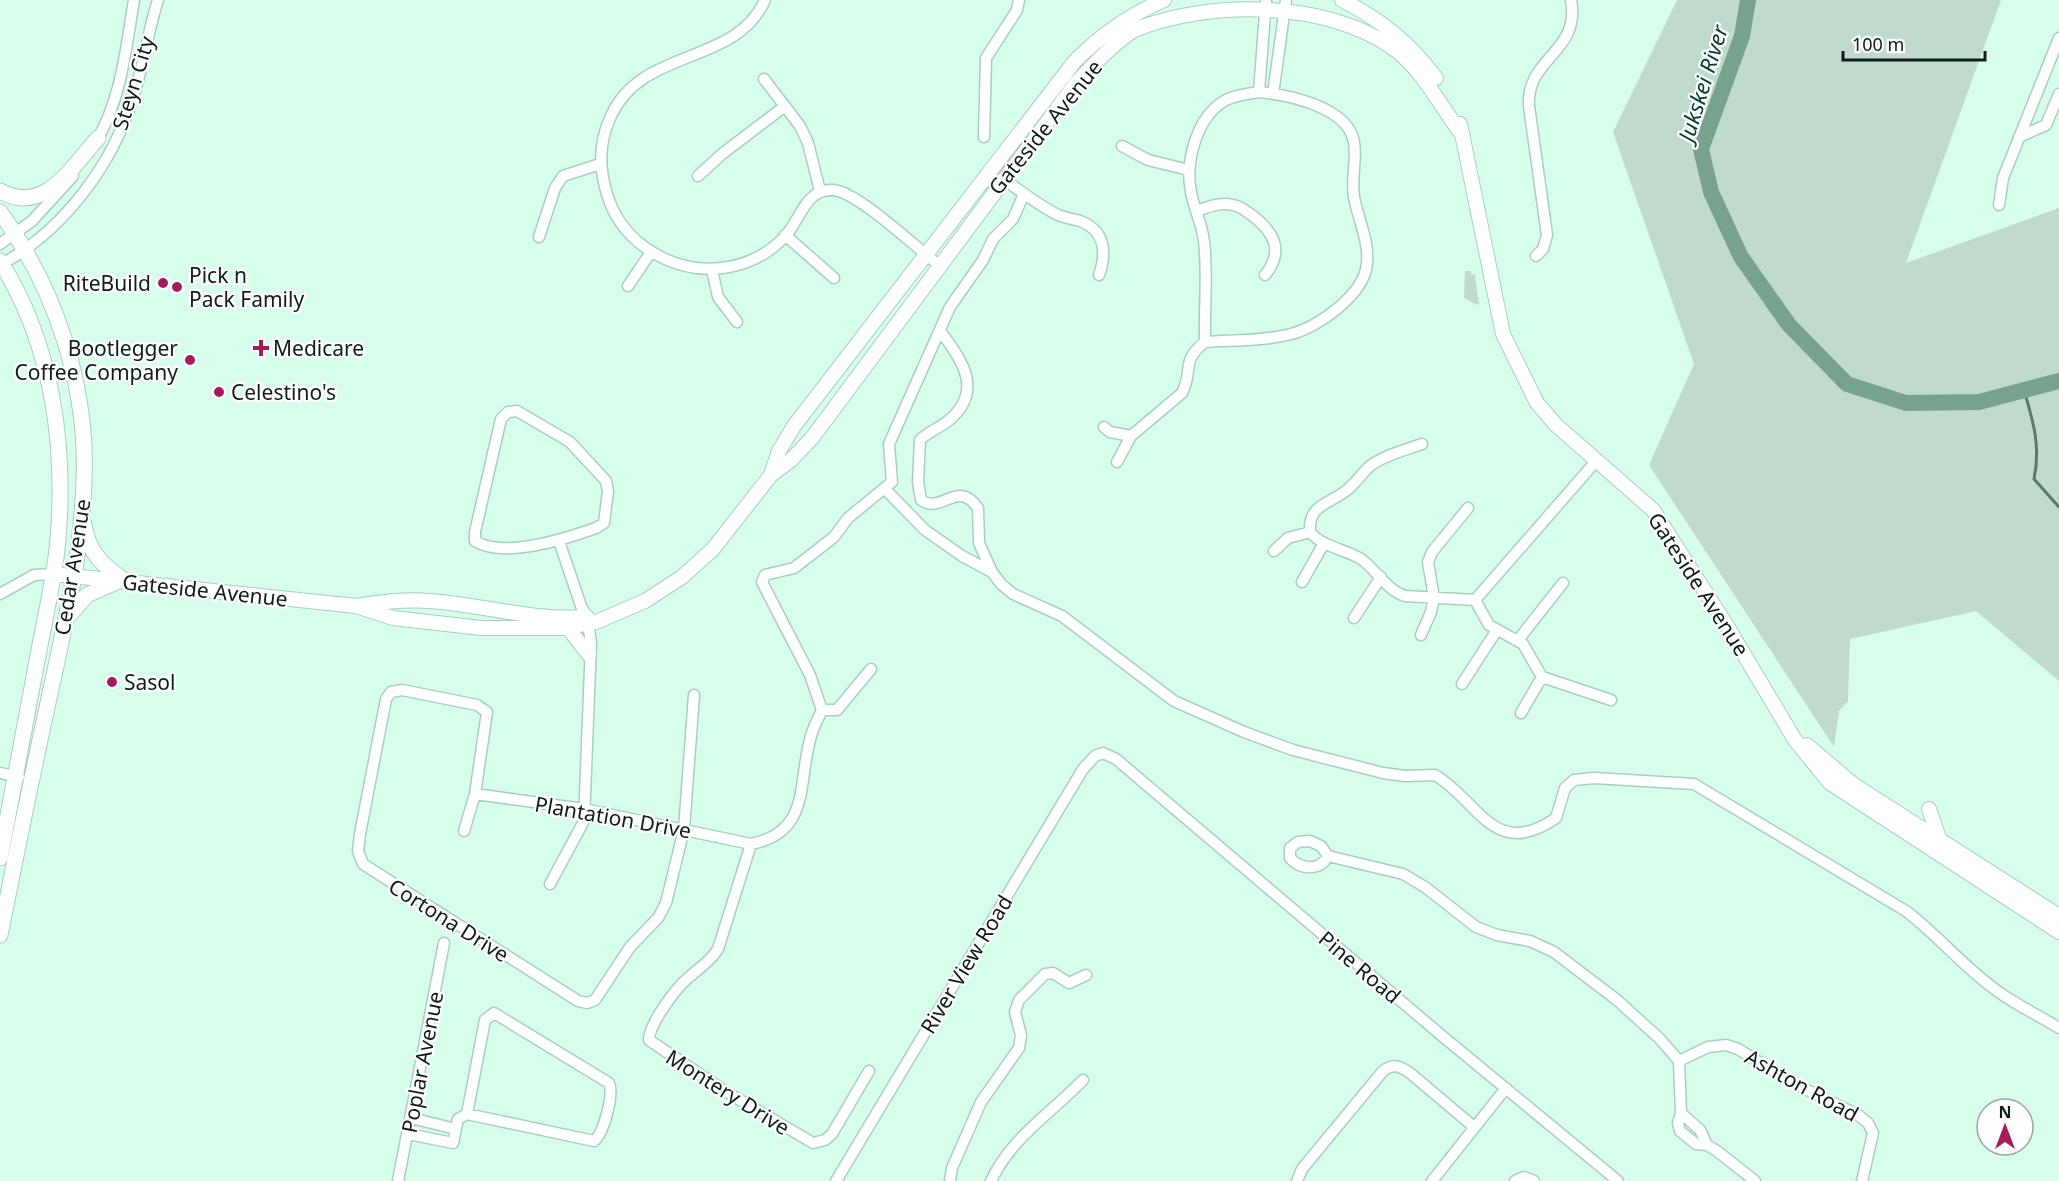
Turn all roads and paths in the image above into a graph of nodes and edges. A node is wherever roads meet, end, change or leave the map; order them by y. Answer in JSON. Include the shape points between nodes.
{"nodes":[{"id":1,"x":134,"y":0,"type":"edge"},
{"id":2,"x":158,"y":0,"type":"edge"},
{"id":3,"x":765,"y":0,"type":"edge"},
{"id":4,"x":1019,"y":0,"type":"edge"},
{"id":5,"x":1164,"y":0,"type":"edge"},
{"id":6,"x":1342,"y":0,"type":"edge"},
{"id":7,"x":1571,"y":0,"type":"edge"},
{"id":8,"x":1266,"y":2,"type":"edge"},
{"id":9,"x":1286,"y":3,"type":"edge"},
{"id":10,"x":1265,"y":29,"type":"junction"},
{"id":11,"x":1280,"y":31,"type":"junction"},
{"id":12,"x":2059,"y":38,"type":"edge"},
{"id":13,"x":764,"y":79,"type":"dead end"},
{"id":14,"x":1259,"y":92,"type":"junction"},
{"id":15,"x":1273,"y":94,"type":"junction"},
{"id":16,"x":2059,"y":94,"type":"edge"},
{"id":17,"x":785,"y":106,"type":"junction"},
{"id":18,"x":1461,"y":133,"type":"junction"},
{"id":19,"x":984,"y":137,"type":"dead end"},
{"id":20,"x":2019,"y":137,"type":"junction"},
{"id":21,"x":98,"y":138,"type":"junction"},
{"id":22,"x":1122,"y":146,"type":"dead end"},
{"id":23,"x":600,"y":164,"type":"junction"},
{"id":24,"x":1189,"y":170,"type":"junction"},
{"id":25,"x":698,"y":176,"type":"dead end"},
{"id":26,"x":1003,"y":178,"type":"junction"},
{"id":27,"x":820,"y":190,"type":"junction"},
{"id":28,"x":0,"y":191,"type":"edge"},
{"id":29,"x":1024,"y":194,"type":"junction"},
{"id":30,"x":1998,"y":205,"type":"dead end"},
{"id":31,"x":1196,"y":211,"type":"junction"},
{"id":32,"x":0,"y":212,"type":"edge"},
{"id":33,"x":16,"y":234,"type":"junction"},
{"id":34,"x":785,"y":236,"type":"junction"},
{"id":35,"x":539,"y":237,"type":"dead end"},
{"id":36,"x":0,"y":244,"type":"edge"},
{"id":37,"x":27,"y":250,"type":"junction"},
{"id":38,"x":651,"y":252,"type":"junction"},
{"id":39,"x":926,"y":255,"type":"junction"},
{"id":40,"x":1536,"y":255,"type":"dead end"},
{"id":41,"x":1,"y":263,"type":"edge"},
{"id":42,"x":939,"y":265,"type":"junction"},
{"id":43,"x":712,"y":270,"type":"junction"},
{"id":44,"x":1099,"y":275,"type":"dead end"},
{"id":45,"x":1265,"y":275,"type":"dead end"},
{"id":46,"x":834,"y":278,"type":"dead end"},
{"id":47,"x":628,"y":286,"type":"dead end"},
{"id":48,"x":737,"y":322,"type":"dead end"},
{"id":49,"x":940,"y":331,"type":"junction"},
{"id":50,"x":1205,"y":342,"type":"junction"},
{"id":51,"x":1104,"y":427,"type":"dead end"},
{"id":52,"x":1131,"y":436,"type":"junction"},
{"id":53,"x":1422,"y":444,"type":"dead end"},
{"id":54,"x":1597,"y":459,"type":"junction"},
{"id":55,"x":1117,"y":462,"type":"dead end"},
{"id":56,"x":771,"y":475,"type":"junction"},
{"id":57,"x":885,"y":489,"type":"junction"},
{"id":58,"x":1468,"y":508,"type":"dead end"},
{"id":59,"x":82,"y":515,"type":"junction"},
{"id":60,"x":1310,"y":532,"type":"junction"},
{"id":61,"x":560,"y":541,"type":"junction"},
{"id":62,"x":1324,"y":543,"type":"junction"},
{"id":63,"x":1274,"y":551,"type":"dead end"},
{"id":64,"x":992,"y":572,"type":"junction"},
{"id":65,"x":53,"y":574,"type":"junction"},
{"id":66,"x":72,"y":575,"type":"junction"},
{"id":67,"x":1381,"y":577,"type":"junction"},
{"id":68,"x":123,"y":580,"type":"junction"},
{"id":69,"x":1302,"y":582,"type":"dead end"},
{"id":70,"x":1563,"y":583,"type":"dead end"},
{"id":71,"x":0,"y":594,"type":"edge"},
{"id":72,"x":1434,"y":598,"type":"junction"},
{"id":73,"x":1475,"y":600,"type":"junction"},
{"id":74,"x":356,"y":606,"type":"junction"},
{"id":75,"x":1354,"y":618,"type":"dead end"},
{"id":76,"x":65,"y":620,"type":"junction"},
{"id":77,"x":593,"y":620,"type":"junction"},
{"id":78,"x":568,"y":628,"type":"junction"},
{"id":79,"x":1497,"y":630,"type":"junction"},
{"id":80,"x":1421,"y":635,"type":"dead end"},
{"id":81,"x":1518,"y":640,"type":"junction"},
{"id":82,"x":589,"y":655,"type":"junction"},
{"id":83,"x":871,"y":669,"type":"dead end"},
{"id":84,"x":1542,"y":677,"type":"junction"},
{"id":85,"x":1462,"y":684,"type":"dead end"},
{"id":86,"x":694,"y":695,"type":"dead end"},
{"id":87,"x":1611,"y":700,"type":"dead end"},
{"id":88,"x":822,"y":711,"type":"junction"},
{"id":89,"x":1521,"y":713,"type":"dead end"},
{"id":90,"x":1788,"y":727,"type":"junction"},
{"id":91,"x":1103,"y":753,"type":"joint"},
{"id":92,"x":0,"y":773,"type":"edge"},
{"id":93,"x":16,"y":776,"type":"junction"},
{"id":94,"x":31,"y":780,"type":"junction"},
{"id":95,"x":475,"y":794,"type":"junction"},
{"id":96,"x":1929,"y":808,"type":"dead end"},
{"id":97,"x":584,"y":809,"type":"junction"},
{"id":98,"x":684,"y":829,"type":"junction"},
{"id":99,"x":464,"y":831,"type":"dead end"},
{"id":100,"x":1939,"y":838,"type":"junction"},
{"id":101,"x":751,"y":844,"type":"junction"},
{"id":102,"x":1328,"y":856,"type":"dead end"},
{"id":103,"x":0,"y":858,"type":"edge"},
{"id":104,"x":550,"y":884,"type":"dead end"},
{"id":105,"x":2059,"y":916,"type":"edge"},
{"id":106,"x":2059,"y":932,"type":"edge"},
{"id":107,"x":0,"y":935,"type":"edge"},
{"id":108,"x":444,"y":943,"type":"dead end"},
{"id":109,"x":1086,"y":975,"type":"dead end"},
{"id":110,"x":2059,"y":1028,"type":"edge"},
{"id":111,"x":1679,"y":1061,"type":"junction"},
{"id":112,"x":869,"y":1071,"type":"dead end"},
{"id":113,"x":1083,"y":1080,"type":"dead end"},
{"id":114,"x":1506,"y":1088,"type":"junction"},
{"id":115,"x":467,"y":1114,"type":"junction"},
{"id":116,"x":411,"y":1119,"type":"junction"},
{"id":117,"x":1474,"y":1127,"type":"junction"},
{"id":118,"x":456,"y":1129,"type":"junction"},
{"id":119,"x":408,"y":1134,"type":"junction"},
{"id":120,"x":398,"y":1181,"type":"edge"},
{"id":121,"x":836,"y":1181,"type":"edge"},
{"id":122,"x":950,"y":1181,"type":"edge"},
{"id":123,"x":991,"y":1181,"type":"edge"},
{"id":124,"x":1297,"y":1181,"type":"edge"},
{"id":125,"x":1432,"y":1181,"type":"edge"},
{"id":126,"x":1515,"y":1181,"type":"edge"},
{"id":127,"x":1534,"y":1181,"type":"edge"},
{"id":128,"x":1618,"y":1181,"type":"edge"},
{"id":129,"x":1755,"y":1181,"type":"edge"},
{"id":130,"x":1862,"y":1181,"type":"edge"}],
"edges":[{"from":1,"to":21,"type":"street","name":"Steyn City","via":[[118,87]]},
{"from":2,"to":37,"type":"street","name":"Steyn City","via":[[135,92],[114,143],[79,197]]},
{"from":3,"to":23,"type":"street","via":[[755,16],[730,39],[660,67],[630,90],[618,102],[605,128]]},
{"from":4,"to":19,"type":"street","via":[[1017,10],[986,58]]},
{"from":5,"to":39,"type":"street","name":"Gateside Avenue","via":[[1107,31],[1075,61]]},
{"from":6,"to":18,"type":"street","name":"Gateside Avenue","via":[[1409,44],[1448,97]]},
{"from":7,"to":40,"type":"street","via":[[1572,21],[1565,41],[1538,70],[1530,87],[1529,106],[1547,235],[1543,249]]},
{"from":8,"to":9,"type":"street","name":"Gateside Avenue"},
{"from":8,"to":10,"type":"street"},
{"from":8,"to":26,"type":"street","name":"Gateside Avenue","via":[[1226,2],[1191,8],[1136,30],[1077,82]]},
{"from":9,"to":11,"type":"street"},
{"from":9,"to":18,"type":"street","name":"Gateside Avenue","via":[[1342,18],[1386,42],[1424,76]]},
{"from":10,"to":11,"type":"street"},
{"from":10,"to":14,"type":"street"},
{"from":11,"to":15,"type":"street"},
{"from":12,"to":20,"type":"street"},
{"from":13,"to":17,"type":"street"},
{"from":14,"to":15,"type":"street"},
{"from":14,"to":24,"type":"street","via":[[1235,96],[1215,108],[1202,126]]},
{"from":15,"to":50,"type":"street","via":[[1321,109],[1349,128],[1354,145],[1354,197],[1367,250],[1366,270],[1362,283],[1349,299],[1301,330],[1281,336]]},
{"from":16,"to":20,"type":"street","via":[[2046,125]]},
{"from":17,"to":25,"type":"street"},
{"from":17,"to":27,"type":"street","via":[[808,143]]},
{"from":18,"to":54,"type":"street","name":"Gateside Avenue","via":[[1503,334],[1548,417]]},
{"from":20,"to":30,"type":"street","via":[[2001,185]]},
{"from":21,"to":28,"type":"main road","via":[[44,195],[21,200]]},
{"from":21,"to":33,"type":"street","name":"Steyn City","via":[[62,190]]},
{"from":22,"to":24,"type":"street","via":[[1148,160]]},
{"from":23,"to":35,"type":"street","via":[[567,174],[558,182]]},
{"from":23,"to":38,"type":"street","via":[[615,213],[631,236]]},
{"from":24,"to":31,"type":"street"},
{"from":26,"to":29,"type":"street"},
{"from":26,"to":42,"type":"street","name":"Gateside Avenue"},
{"from":27,"to":34,"type":"street","via":[[812,195]]},
{"from":27,"to":39,"type":"street","via":[[852,195]]},
{"from":29,"to":44,"type":"street","via":[[1097,232],[1104,255]]},
{"from":29,"to":49,"type":"street","via":[[1013,219],[993,239],[950,307]]},
{"from":31,"to":45,"type":"street","via":[[1214,205],[1235,205],[1260,222],[1276,246],[1275,261]]},
{"from":31,"to":50,"type":"street","via":[[1205,252]]},
{"from":32,"to":33,"type":"main road","name":"Cedar Avenue"},
{"from":33,"to":36,"type":"street","name":"Steyn City"},
{"from":33,"to":37,"type":"main road","name":"Cedar Avenue"},
{"from":34,"to":43,"type":"street","via":[[745,263]]},
{"from":34,"to":46,"type":"street"},
{"from":37,"to":41,"type":"street","name":"Steyn City"},
{"from":37,"to":59,"type":"main road","name":"Cedar Avenue","via":[[53,309],[76,384],[84,448]]},
{"from":38,"to":43,"type":"street","via":[[683,266]]},
{"from":38,"to":47,"type":"street"},
{"from":39,"to":42,"type":"street"},
{"from":39,"to":56,"type":"street","name":"Gateside Avenue","via":[[794,426]]},
{"from":41,"to":65,"type":"main road","name":"Cedar Avenue","via":[[38,340],[53,406],[60,509]]},
{"from":42,"to":56,"type":"street","name":"Gateside Avenue","via":[[812,438]]},
{"from":43,"to":48,"type":"street","via":[[718,297]]},
{"from":49,"to":57,"type":"street","via":[[889,444],[892,482]]},
{"from":49,"to":64,"type":"street","via":[[956,352],[968,393],[963,406],[949,420],[920,440],[919,492],[926,503],[934,504],[956,495],[974,502],[978,508],[979,543]]},
{"from":50,"to":52,"type":"street","via":[[1189,358],[1182,393]]},
{"from":51,"to":52,"type":"street"},
{"from":52,"to":55,"type":"street"},
{"from":53,"to":60,"type":"street","via":[[1381,459],[1348,489],[1320,505],[1310,518]]},
{"from":54,"to":73,"type":"street"},
{"from":54,"to":90,"type":"street","name":"Gateside Avenue","via":[[1642,498],[1663,523]]},
{"from":56,"to":77,"type":"street","name":"Gateside Avenue","via":[[729,530],[667,589]]},
{"from":57,"to":64,"type":"street","via":[[925,530]]},
{"from":57,"to":88,"type":"street","via":[[848,518],[823,547],[794,568],[765,575],[762,582],[810,675]]},
{"from":58,"to":72,"type":"street","via":[[1432,552],[1428,571]]},
{"from":59,"to":66,"type":"main road","name":"Cedar Avenue"},
{"from":59,"to":68,"type":"main road","via":[[86,539],[95,556]]},
{"from":60,"to":62,"type":"street"},
{"from":60,"to":63,"type":"street","via":[[1288,538]]},
{"from":61,"to":61,"type":"street","via":[[534,547],[482,546],[475,541],[501,418],[508,412],[517,411],[570,442],[606,481],[604,523]]},
{"from":61,"to":77,"type":"street","via":[[581,606]]},
{"from":62,"to":67,"type":"street","via":[[1350,553]]},
{"from":62,"to":69,"type":"street"},
{"from":64,"to":110,"type":"street","via":[[1013,594],[1062,616],[1174,701],[1303,753],[1383,773],[1435,775],[1485,822],[1507,833],[1532,829],[1556,818],[1565,788],[1574,780],[1694,784],[1906,912],[2003,995]]},
{"from":65,"to":66,"type":"street","name":"Gateside Avenue"},
{"from":65,"to":71,"type":"street","via":[[34,575]]},
{"from":65,"to":93,"type":"main road","name":"Cedar Avenue"},
{"from":66,"to":68,"type":"street","name":"Gateside Avenue"},
{"from":66,"to":76,"type":"main road","name":"Cedar Avenue"},
{"from":67,"to":72,"type":"street","via":[[1396,593]]},
{"from":67,"to":75,"type":"street"},
{"from":68,"to":74,"type":"street","name":"Gateside Avenue"},
{"from":68,"to":76,"type":"main road","via":[[87,595]]},
{"from":70,"to":81,"type":"street"},
{"from":72,"to":73,"type":"street"},
{"from":72,"to":80,"type":"street"},
{"from":73,"to":79,"type":"street"},
{"from":74,"to":77,"type":"street","name":"Gateside Avenue","via":[[400,600],[432,601],[537,617]]},
{"from":74,"to":78,"type":"street","name":"Gateside Avenue","via":[[378,615],[429,623]]},
{"from":76,"to":94,"type":"main road","name":"Cedar Avenue"},
{"from":77,"to":78,"type":"street","name":"Gateside Avenue"},
{"from":77,"to":82,"type":"street"},
{"from":78,"to":82,"type":"street"},
{"from":79,"to":81,"type":"street"},
{"from":79,"to":85,"type":"street"},
{"from":81,"to":84,"type":"street"},
{"from":82,"to":97,"type":"street"},
{"from":83,"to":88,"type":"street","via":[[844,705]]},
{"from":84,"to":87,"type":"street"},
{"from":84,"to":89,"type":"street"},
{"from":86,"to":98,"type":"street","name":"Cortona Drive"},
{"from":88,"to":101,"type":"street","via":[[811,736],[798,807],[777,835]]},
{"from":90,"to":100,"type":"street","name":"Gateside Avenue","via":[[1843,776]]},
{"from":90,"to":106,"type":"street","name":"Gateside Avenue","via":[[1822,775],[1844,795]]},
{"from":91,"to":114,"type":"street","name":"Pine Road","via":[[1116,759]]},
{"from":91,"to":121,"type":"street","name":"River View Road","via":[[1083,769]]},
{"from":92,"to":93,"type":"street"},
{"from":93,"to":94,"type":"street"},
{"from":93,"to":103,"type":"main road","name":"Cedar Avenue"},
{"from":94,"to":107,"type":"main road","name":"Cedar Avenue"},
{"from":95,"to":97,"type":"street","name":"Plantation Drive"},
{"from":95,"to":98,"type":"street","name":"Cortona Drive","via":[[485,709],[402,690],[392,692],[386,699],[382,718],[359,858],[370,871],[583,1003],[598,996],[630,947],[663,911]]},
{"from":95,"to":99,"type":"street","name":"Cortona Drive"},
{"from":96,"to":100,"type":"street"},
{"from":97,"to":98,"type":"street","name":"Plantation Drive"},
{"from":97,"to":104,"type":"street","via":[[582,826]]},
{"from":98,"to":101,"type":"street","name":"Plantation Drive"},
{"from":100,"to":105,"type":"street","name":"Gateside Avenue"},
{"from":101,"to":112,"type":"street","name":"Montery Drive","via":[[718,949],[679,987],[651,1028],[649,1040],[705,1079],[813,1143],[832,1134]]},
{"from":102,"to":111,"type":"street","via":[[1396,872],[1425,887],[1476,927],[1530,941],[1554,952],[1617,1000]]},
{"from":108,"to":116,"type":"street","name":"Poplar Avenue"},
{"from":109,"to":122,"type":"street","via":[[1069,983],[1053,973],[1041,977],[1019,1000],[1016,1009],[1021,1042],[981,1102],[952,1167]]},
{"from":111,"to":129,"type":"street","via":[[1680,1131],[1696,1144],[1707,1145]]},
{"from":111,"to":130,"type":"street","name":"Ashton Road","via":[[1708,1047],[1732,1047],[1858,1115],[1873,1133]]},
{"from":113,"to":123,"type":"street","via":[[1012,1146]]},
{"from":114,"to":117,"type":"street"},
{"from":114,"to":128,"type":"street","name":"Pine Road"},
{"from":115,"to":115,"type":"street","via":[[591,1141],[600,1135],[611,1087],[494,1013],[485,1020]]},
{"from":115,"to":118,"type":"street","via":[[458,1119]]},
{"from":116,"to":118,"type":"street"},
{"from":116,"to":119,"type":"street","name":"Poplar Avenue"},
{"from":117,"to":124,"type":"street","via":[[1403,1068],[1388,1067],[1302,1169]]},
{"from":117,"to":125,"type":"street"},
{"from":118,"to":119,"type":"street","via":[[453,1143]]},
{"from":119,"to":120,"type":"street","name":"Poplar Avenue"},
{"from":126,"to":127,"type":"street","via":[[1524,1177]]}]}
